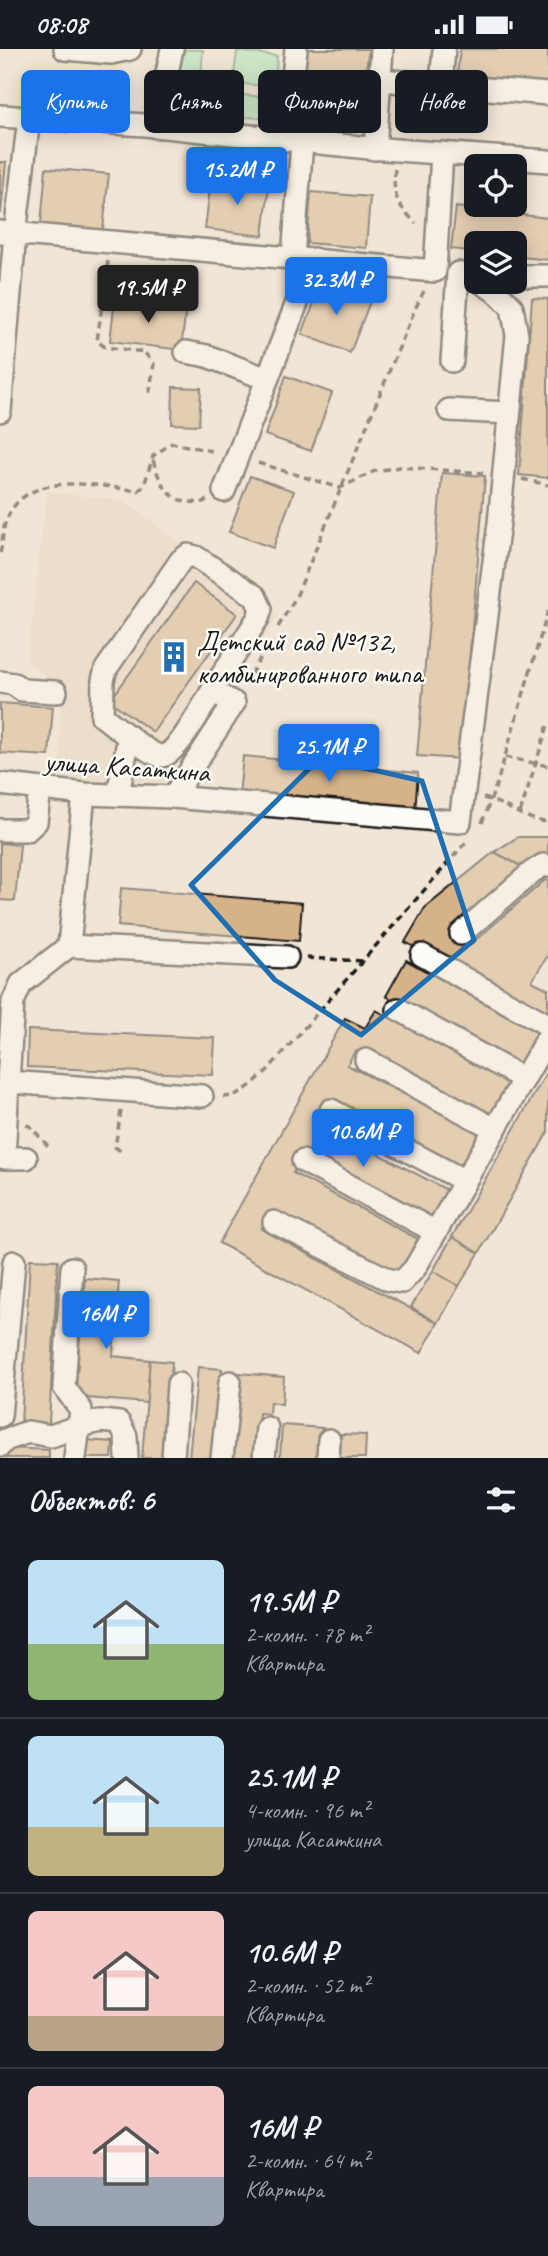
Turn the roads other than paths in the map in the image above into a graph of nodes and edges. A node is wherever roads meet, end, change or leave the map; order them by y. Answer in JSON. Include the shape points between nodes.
{"nodes":[{"id":1,"x":65,"y":49,"type":"edge"},
{"id":2,"x":130,"y":49,"type":"edge"},
{"id":3,"x":172,"y":49,"type":"edge"},
{"id":4,"x":296,"y":49,"type":"edge"},
{"id":5,"x":382,"y":49,"type":"edge"},
{"id":6,"x":444,"y":49,"type":"edge"},
{"id":7,"x":168,"y":70,"type":"edge"},
{"id":8,"x":381,"y":70,"type":"edge"},
{"id":9,"x":442,"y":70,"type":"edge"},
{"id":10,"x":488,"y":89,"type":"edge"},
{"id":11,"x":548,"y":94,"type":"edge"},
{"id":12,"x":0,"y":116,"type":"edge"},
{"id":13,"x":21,"y":117,"type":"edge"},
{"id":14,"x":26,"y":133,"type":"edge"},
{"id":15,"x":215,"y":133,"type":"edge"},
{"id":16,"x":376,"y":133,"type":"edge"},
{"id":17,"x":294,"y":141,"type":"junction"},
{"id":18,"x":375,"y":149,"type":"junction"},
{"id":19,"x":442,"y":153,"type":"junction"},
{"id":20,"x":548,"y":161,"type":"edge"},
{"id":21,"x":8,"y":233,"type":"edge"},
{"id":22,"x":303,"y":258,"type":"junction"},
{"id":23,"x":435,"y":271,"type":"junction"},
{"id":24,"x":464,"y":276,"type":"edge"},
{"id":25,"x":527,"y":276,"type":"edge"},
{"id":26,"x":548,"y":276,"type":"edge"},
{"id":27,"x":469,"y":294,"type":"edge"},
{"id":28,"x":499,"y":294,"type":"edge"},
{"id":29,"x":3,"y":349,"type":"edge"},
{"id":30,"x":186,"y":352,"type":"dead end"},
{"id":31,"x":452,"y":361,"type":"dead end"},
{"id":32,"x":267,"y":379,"type":"junction"},
{"id":33,"x":449,"y":410,"type":"dead end"},
{"id":34,"x":0,"y":411,"type":"edge"},
{"id":35,"x":509,"y":413,"type":"junction"},
{"id":36,"x":224,"y":491,"type":"road end"},
{"id":37,"x":0,"y":682,"type":"edge"},
{"id":38,"x":212,"y":691,"type":"junction"},
{"id":39,"x":56,"y":692,"type":"dead end"},
{"id":40,"x":129,"y":736,"type":"junction"},
{"id":41,"x":0,"y":784,"type":"edge"},
{"id":42,"x":40,"y":789,"type":"junction"},
{"id":43,"x":84,"y":794,"type":"junction"},
{"id":44,"x":118,"y":795,"type":"junction"},
{"id":45,"x":173,"y":796,"type":"junction"},
{"id":46,"x":0,"y":830,"type":"edge"},
{"id":47,"x":548,"y":866,"type":"edge"},
{"id":48,"x":461,"y":935,"type":"dead end"},
{"id":49,"x":69,"y":946,"type":"junction"},
{"id":50,"x":422,"y":955,"type":"dead end"},
{"id":51,"x":287,"y":957,"type":"road end"},
{"id":52,"x":397,"y":1009,"type":"dead end"},
{"id":53,"x":548,"y":1025,"type":"edge"},
{"id":54,"x":548,"y":1037,"type":"edge"},
{"id":55,"x":366,"y":1060,"type":"dead end"},
{"id":56,"x":524,"y":1079,"type":"junction"},
{"id":57,"x":8,"y":1082,"type":"junction"},
{"id":58,"x":202,"y":1096,"type":"road end"},
{"id":59,"x":331,"y":1110,"type":"dead end"},
{"id":60,"x":495,"y":1129,"type":"junction"},
{"id":61,"x":26,"y":1159,"type":"dead end"},
{"id":62,"x":303,"y":1161,"type":"dead end"},
{"id":63,"x":466,"y":1181,"type":"junction"},
{"id":64,"x":274,"y":1222,"type":"dead end"},
{"id":65,"x":436,"y":1232,"type":"junction"},
{"id":66,"x":14,"y":1262,"type":"dead end"},
{"id":67,"x":72,"y":1268,"type":"dead end"},
{"id":68,"x":230,"y":1382,"type":"dead end"},
{"id":69,"x":178,"y":1384,"type":"dead end"},
{"id":70,"x":0,"y":1416,"type":"edge"},
{"id":71,"x":79,"y":1426,"type":"junction"},
{"id":72,"x":267,"y":1428,"type":"dead end"},
{"id":73,"x":0,"y":1446,"type":"edge"},
{"id":74,"x":75,"y":1458,"type":"edge"},
{"id":75,"x":127,"y":1458,"type":"edge"},
{"id":76,"x":173,"y":1458,"type":"edge"},
{"id":77,"x":222,"y":1458,"type":"edge"},
{"id":78,"x":264,"y":1458,"type":"edge"}],
"edges":[{"from":1,"to":2,"type":"street","via":[[111,53]]},
{"from":3,"to":7,"type":"street"},
{"from":4,"to":17,"type":"street"},
{"from":5,"to":8,"type":"street"},
{"from":6,"to":9,"type":"street"},
{"from":10,"to":11,"type":"street"},
{"from":12,"to":13,"type":"street"},
{"from":14,"to":21,"type":"street"},
{"from":15,"to":17,"type":"street"},
{"from":16,"to":18,"type":"street"},
{"from":17,"to":18,"type":"street"},
{"from":17,"to":22,"type":"street"},
{"from":18,"to":19,"type":"street"},
{"from":19,"to":20,"type":"street"},
{"from":19,"to":23,"type":"street"},
{"from":21,"to":22,"type":"street"},
{"from":21,"to":29,"type":"street"},
{"from":22,"to":23,"type":"street"},
{"from":22,"to":32,"type":"street"},
{"from":23,"to":24,"type":"street"},
{"from":25,"to":26,"type":"street"},
{"from":27,"to":31,"type":"street"},
{"from":28,"to":35,"type":"street","via":[[512,307],[517,335]]},
{"from":29,"to":34,"type":"street"},
{"from":30,"to":32,"type":"street"},
{"from":32,"to":36,"type":"street"},
{"from":33,"to":35,"type":"street"},
{"from":35,"to":45,"type":"street","name":"улица Касаткина","via":[[471,828]]},
{"from":37,"to":39,"type":"street","via":[[22,690]]},
{"from":38,"to":40,"type":"street","via":[[176,748],[166,755],[159,756]]},
{"from":38,"to":40,"type":"street","via":[[261,609],[255,596],[188,555],[106,669],[102,716]]},
{"from":38,"to":45,"type":"street","via":[[234,703]]},
{"from":40,"to":44,"type":"street"},
{"from":41,"to":42,"type":"street","name":"улица Касаткина"},
{"from":42,"to":43,"type":"street","name":"улица Касаткина"},
{"from":42,"to":46,"type":"street","via":[[36,822],[27,830]]},
{"from":43,"to":44,"type":"street","name":"улица Касаткина"},
{"from":43,"to":49,"type":"street"},
{"from":44,"to":45,"type":"street","name":"улица Касаткина"},
{"from":47,"to":48,"type":"street","via":[[532,872]]},
{"from":49,"to":51,"type":"street"},
{"from":49,"to":57,"type":"street","via":[[21,984],[13,1002]]},
{"from":50,"to":53,"type":"street"},
{"from":52,"to":56,"type":"street"},
{"from":54,"to":56,"type":"street"},
{"from":55,"to":60,"type":"street"},
{"from":56,"to":60,"type":"street"},
{"from":57,"to":58,"type":"street"},
{"from":57,"to":61,"type":"street","via":[[4,1158]]},
{"from":59,"to":63,"type":"street"},
{"from":60,"to":63,"type":"street"},
{"from":62,"to":65,"type":"street"},
{"from":63,"to":65,"type":"street"},
{"from":64,"to":65,"type":"street","via":[[389,1280],[402,1282]]},
{"from":66,"to":70,"type":"street"},
{"from":67,"to":71,"type":"street","via":[[64,1387],[81,1411]]},
{"from":68,"to":77,"type":"street"},
{"from":69,"to":76,"type":"street"},
{"from":71,"to":73,"type":"street","via":[[51,1436],[28,1433]]},
{"from":71,"to":74,"type":"street"},
{"from":71,"to":75,"type":"street","via":[[119,1423],[126,1436]]},
{"from":72,"to":78,"type":"street"}]}
